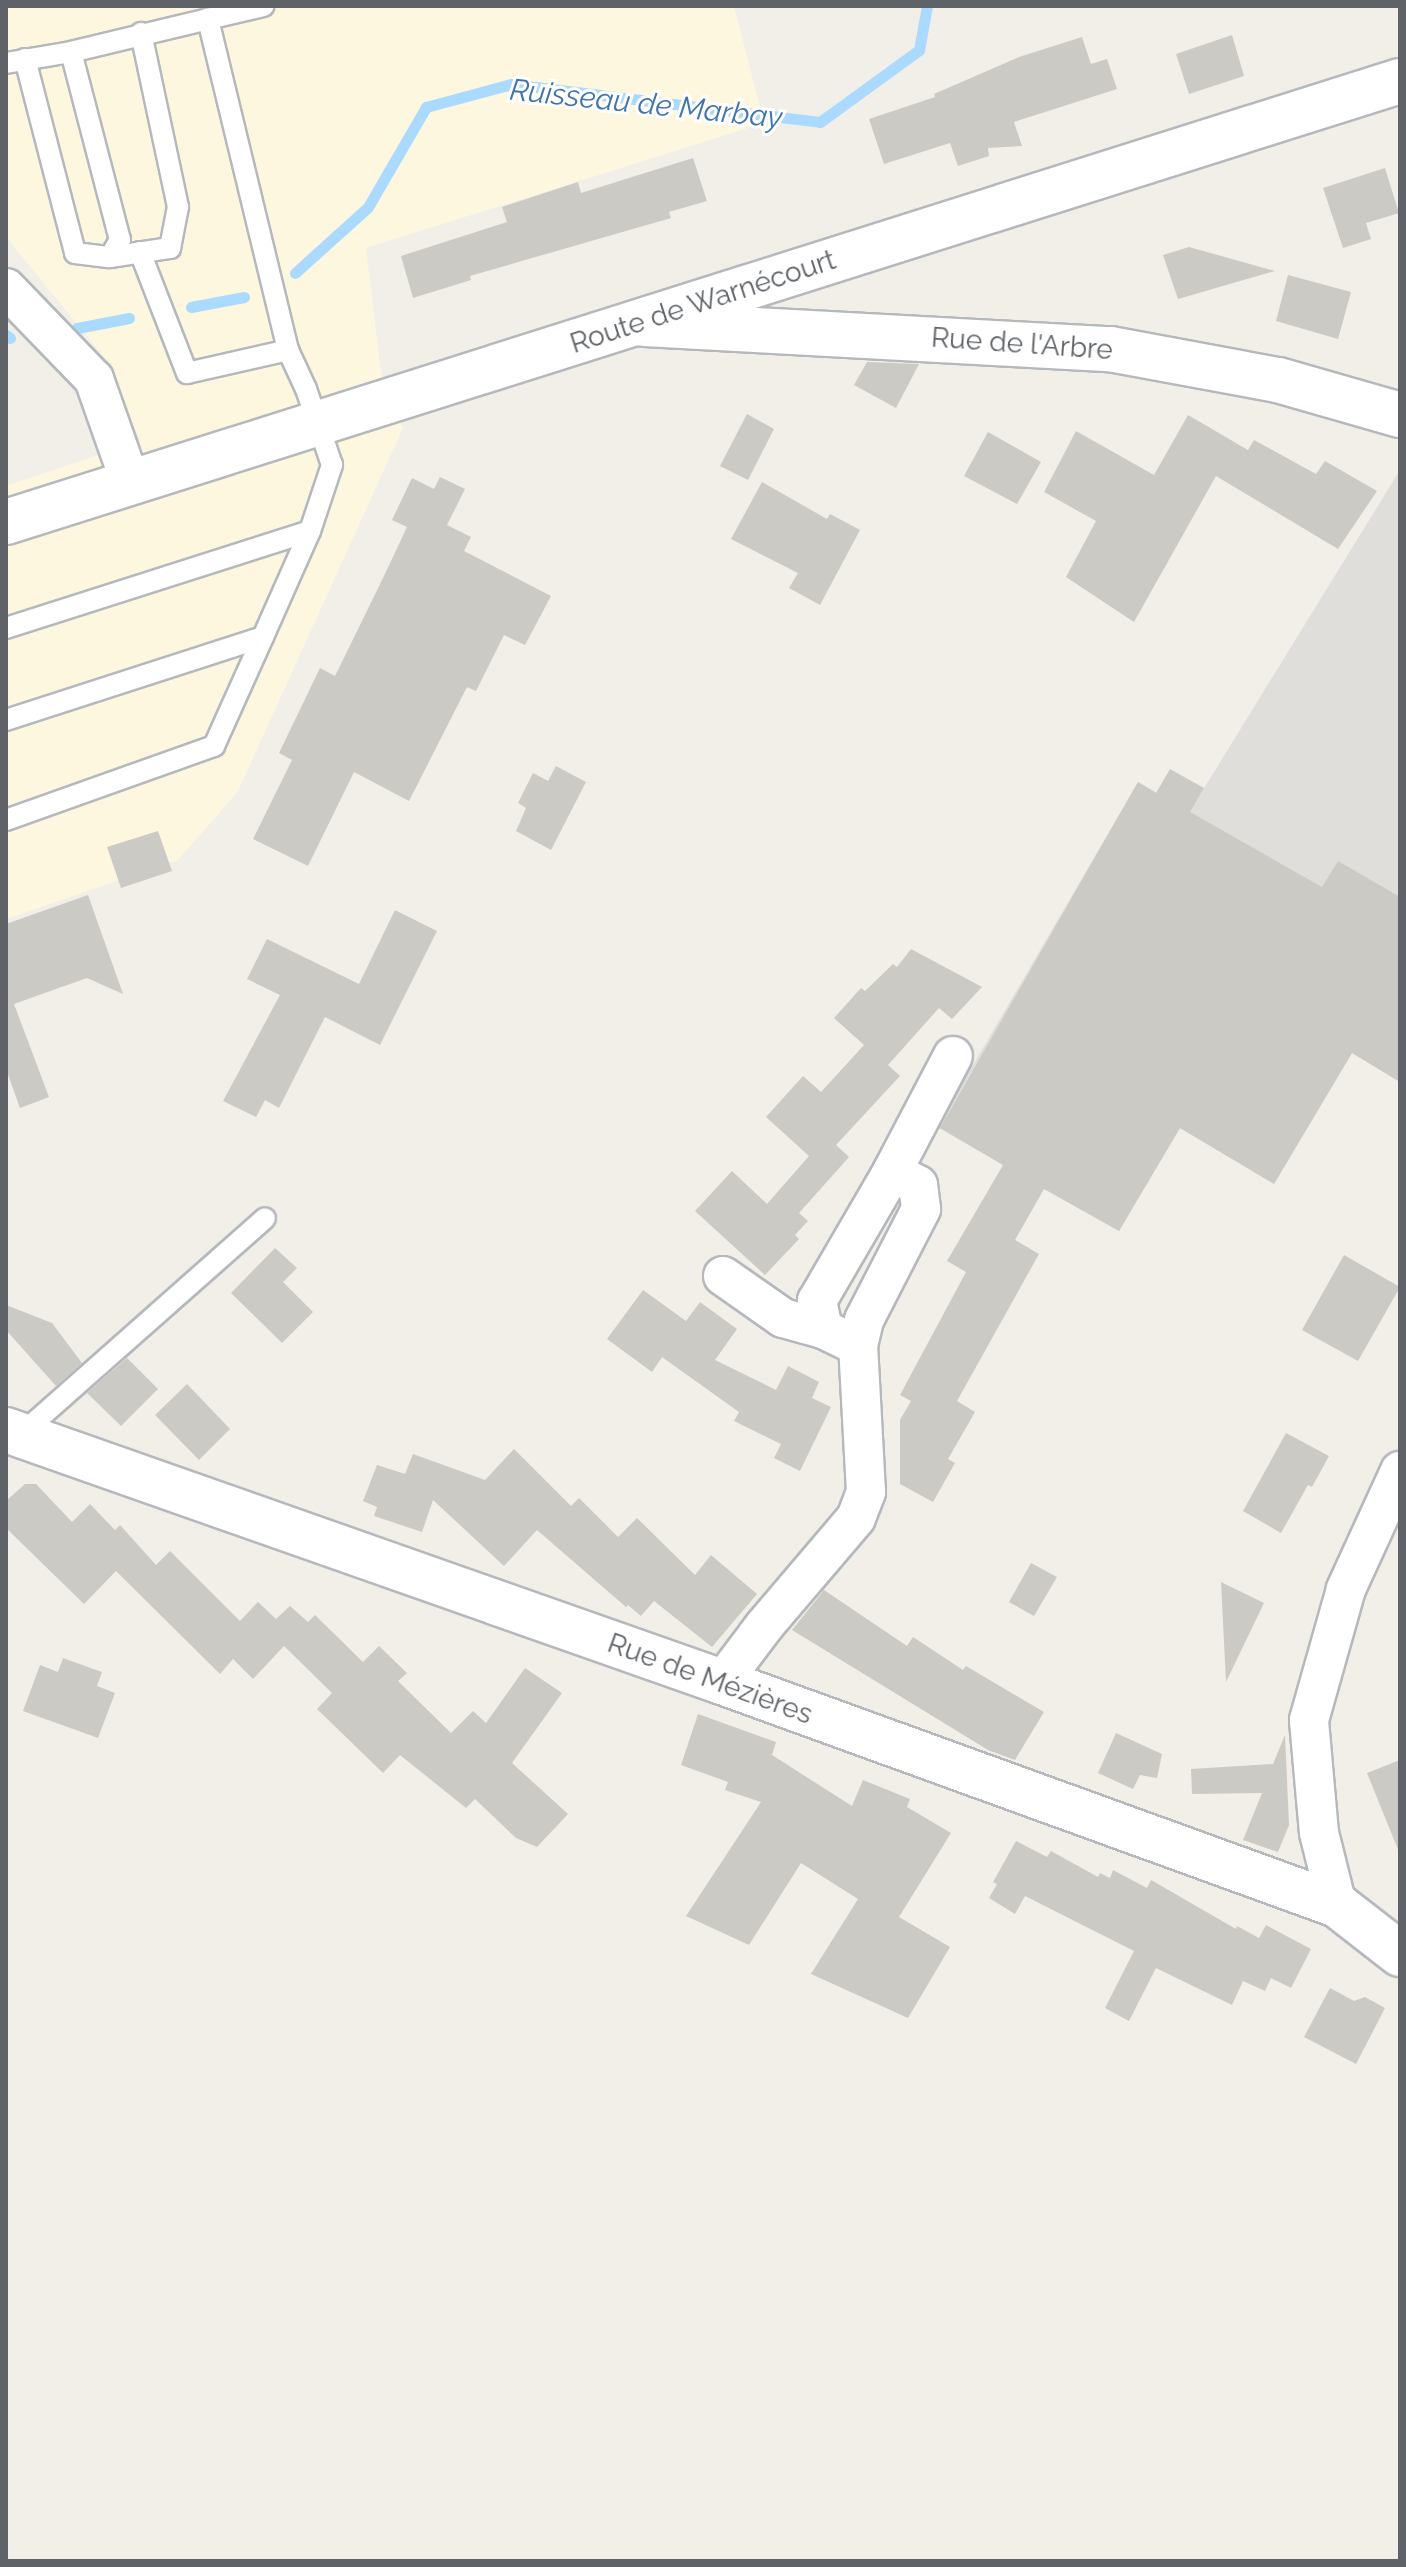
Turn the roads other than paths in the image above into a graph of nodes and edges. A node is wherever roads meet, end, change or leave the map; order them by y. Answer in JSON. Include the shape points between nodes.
{"nodes":[{"id":1,"x":264,"y":6,"type":"edge"},
{"id":2,"x":208,"y":19,"type":"junction"},
{"id":3,"x":141,"y":33,"type":"junction"},
{"id":4,"x":71,"y":52,"type":"junction"},
{"id":5,"x":15,"y":61,"type":"edge"},
{"id":6,"x":1400,"y":81,"type":"edge"},
{"id":7,"x":140,"y":252,"type":"junction"},
{"id":8,"x":110,"y":257,"type":"junction"},
{"id":9,"x":6,"y":288,"type":"edge"},
{"id":10,"x":638,"y":323,"type":"junction"},
{"id":11,"x":288,"y":350,"type":"junction"},
{"id":12,"x":1400,"y":415,"type":"edge"},
{"id":13,"x":317,"y":425,"type":"junction"},
{"id":14,"x":131,"y":484,"type":"junction"},
{"id":15,"x":6,"y":522,"type":"edge"},
{"id":16,"x":310,"y":531,"type":"junction"},
{"id":17,"x":6,"y":628,"type":"edge"},
{"id":18,"x":263,"y":637,"type":"junction"},
{"id":19,"x":6,"y":720,"type":"edge"},
{"id":20,"x":6,"y":820,"type":"edge"},
{"id":21,"x":953,"y":1056,"type":"dead end"},
{"id":22,"x":892,"y":1172,"type":"junction"},
{"id":23,"x":265,"y":1218,"type":"dead end"},
{"id":24,"x":723,"y":1276,"type":"dead end"},
{"id":25,"x":823,"y":1329,"type":"junction"},
{"id":26,"x":858,"y":1346,"type":"junction"},
{"id":27,"x":13,"y":1432,"type":"edge"},
{"id":28,"x":1400,"y":1471,"type":"edge"},
{"id":29,"x":722,"y":1682,"type":"junction"},
{"id":30,"x":1337,"y":1905,"type":"junction"},
{"id":31,"x":1400,"y":1954,"type":"edge"}],
"edges":[{"from":1,"to":2,"type":"lane"},
{"from":2,"to":3,"type":"lane"},
{"from":2,"to":11,"type":"lane"},
{"from":3,"to":4,"type":"lane"},
{"from":3,"to":7,"type":"lane","via":[[178,207],[170,248]]},
{"from":4,"to":5,"type":"lane"},
{"from":4,"to":8,"type":"lane","via":[[120,240]]},
{"from":5,"to":8,"type":"lane","via":[[75,253]]},
{"from":6,"to":10,"type":"street","name":"Route de Warnécourt"},
{"from":7,"to":8,"type":"lane"},
{"from":7,"to":11,"type":"lane","via":[[187,373]]},
{"from":9,"to":14,"type":"street","via":[[94,379]]},
{"from":10,"to":12,"type":"street","name":"Rue de l'Arbre","via":[[1110,349],[1278,380]]},
{"from":10,"to":13,"type":"street","name":"Route de Warnécourt"},
{"from":11,"to":13,"type":"lane"},
{"from":13,"to":14,"type":"street","name":"Route de Warnécourt"},
{"from":13,"to":16,"type":"lane","via":[[332,465]]},
{"from":14,"to":15,"type":"street","name":"Route de Warnécourt"},
{"from":16,"to":17,"type":"lane"},
{"from":16,"to":18,"type":"lane"},
{"from":18,"to":19,"type":"lane"},
{"from":18,"to":20,"type":"lane","via":[[214,746]]},
{"from":21,"to":22,"type":"street"},
{"from":22,"to":25,"type":"street","via":[[817,1301]]},
{"from":22,"to":26,"type":"street","via":[[918,1185],[921,1209],[864,1320]]},
{"from":23,"to":27,"type":"lane"},
{"from":24,"to":25,"type":"street","via":[[783,1318]]},
{"from":25,"to":26,"type":"street"},
{"from":26,"to":29,"type":"street","via":[[866,1492],[856,1518]]},
{"from":27,"to":29,"type":"street","name":"Rue de Mézières"},
{"from":28,"to":30,"type":"street","via":[[1346,1589],[1309,1720],[1319,1833]]},
{"from":29,"to":30,"type":"street","name":"Rue de Mézières"},
{"from":30,"to":31,"type":"street","name":"Rue de Mézières"}]}
